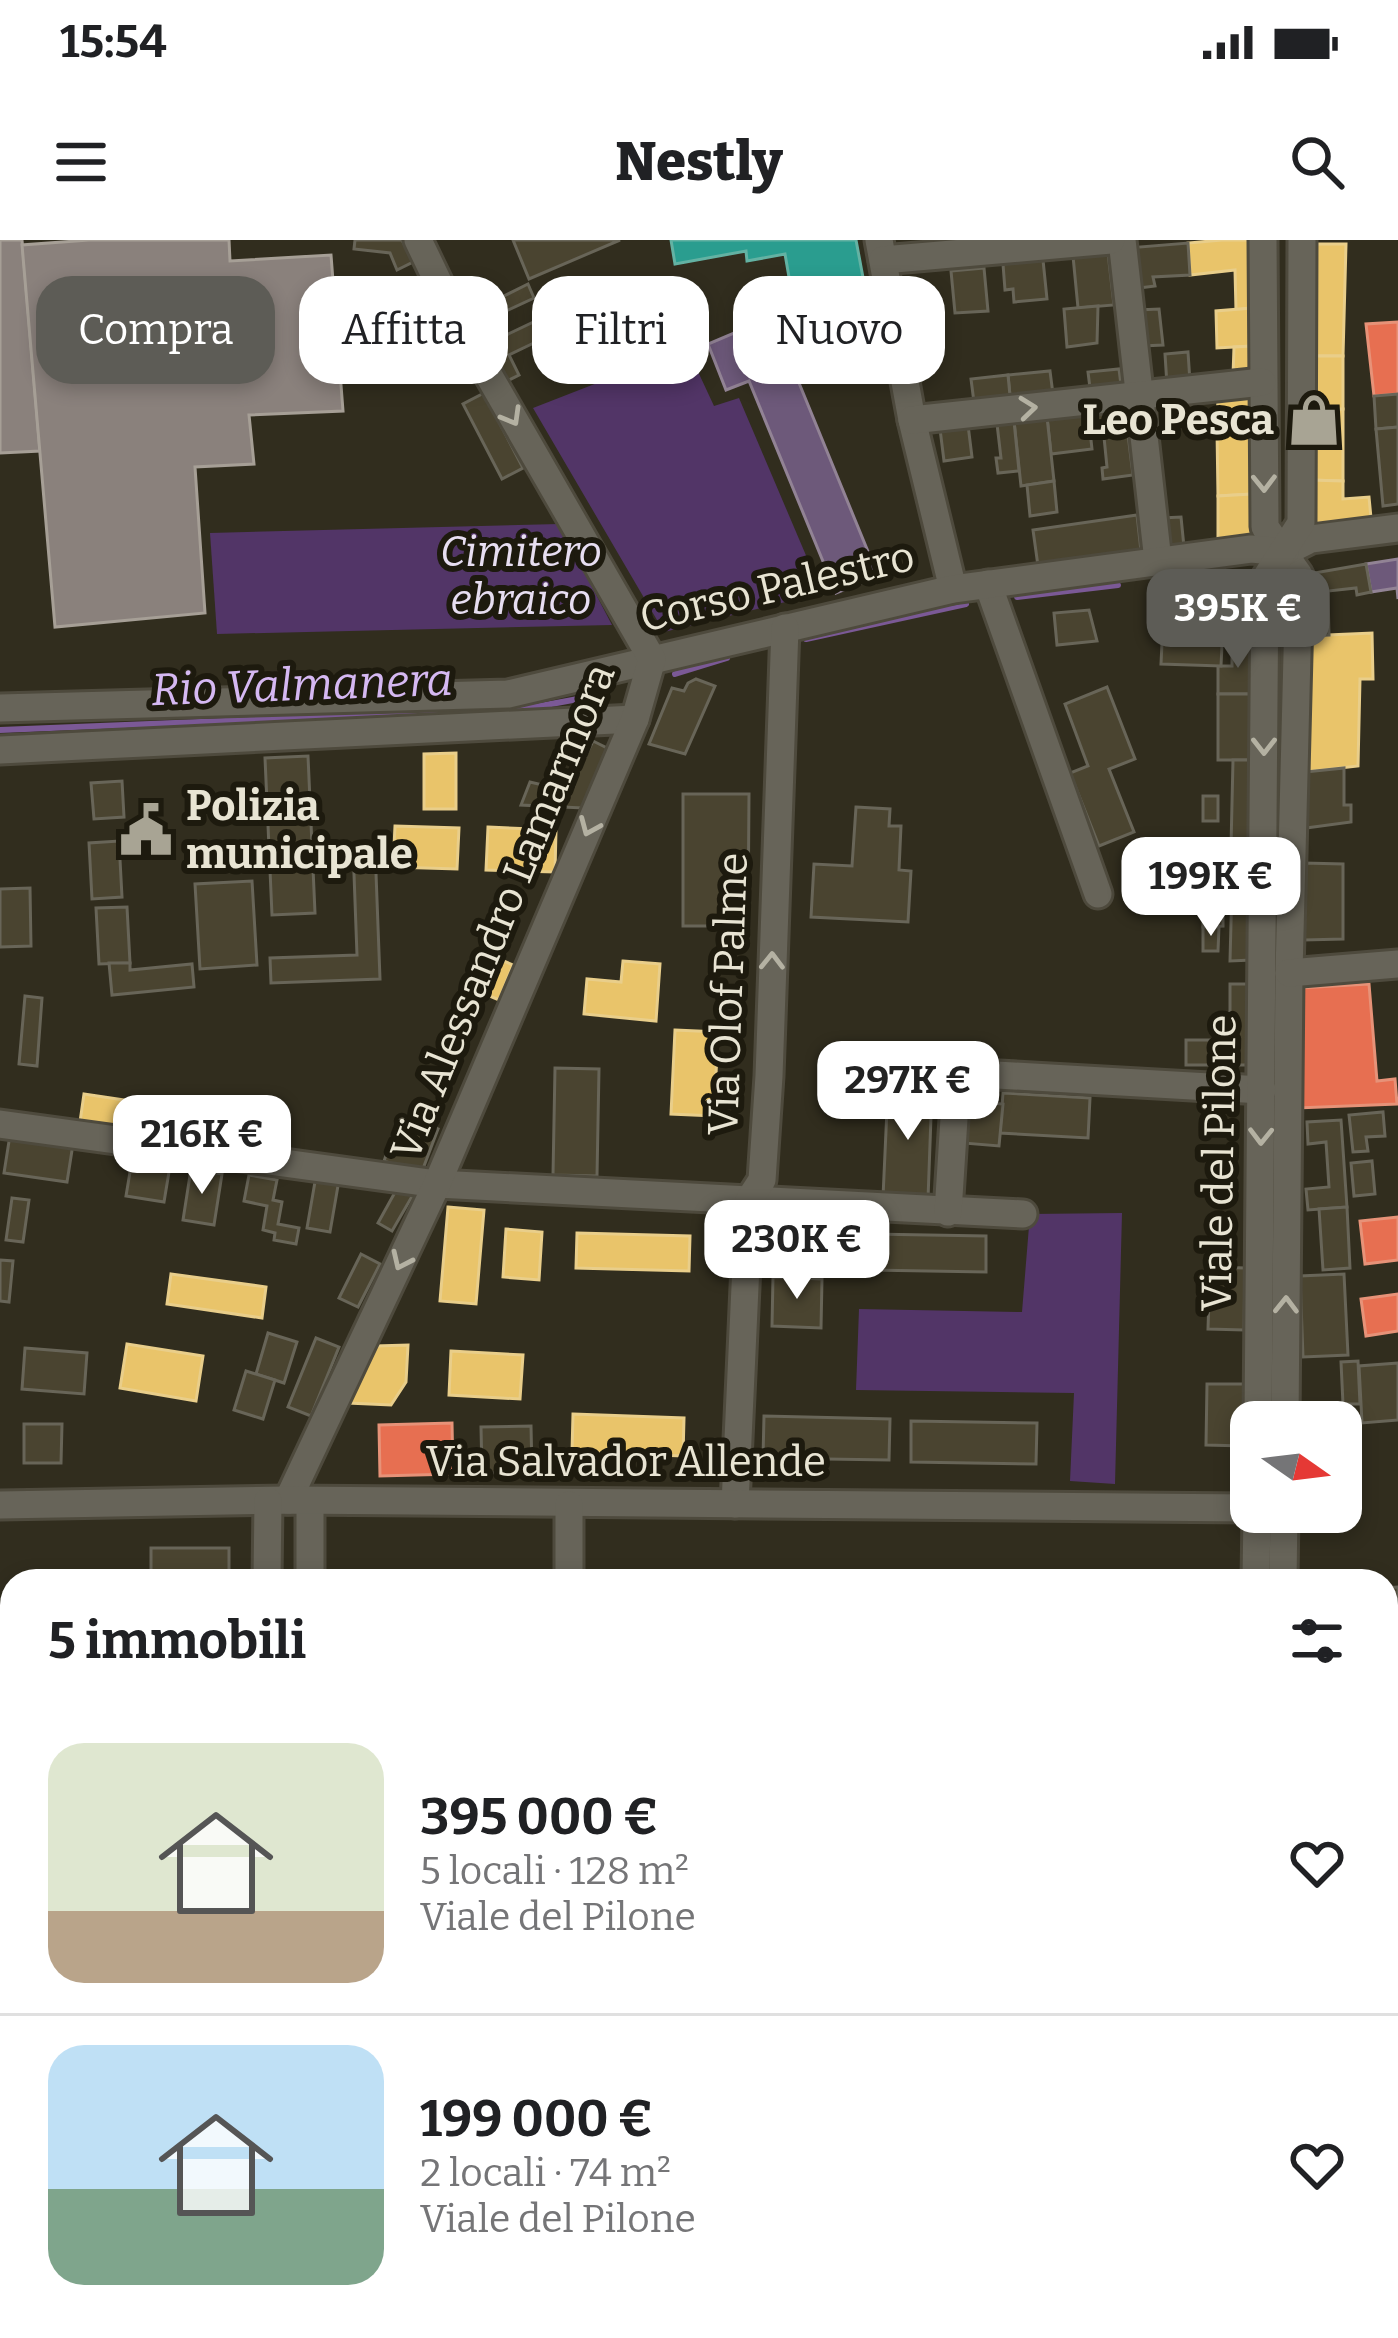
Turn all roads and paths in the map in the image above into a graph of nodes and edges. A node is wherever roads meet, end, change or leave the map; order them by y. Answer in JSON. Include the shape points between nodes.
{"nodes":[{"id":1,"x":418,"y":240,"type":"edge"},
{"id":2,"x":1111,"y":240,"type":"edge"},
{"id":3,"x":1122,"y":240,"type":"edge"},
{"id":4,"x":1263,"y":240,"type":"edge"},
{"id":5,"x":1302,"y":240,"type":"edge"},
{"id":6,"x":881,"y":250,"type":"edge"},
{"id":7,"x":1262,"y":382,"type":"junction"},
{"id":8,"x":1139,"y":397,"type":"junction"},
{"id":9,"x":912,"y":420,"type":"junction"},
{"id":10,"x":1398,"y":528,"type":"edge"},
{"id":11,"x":1286,"y":552,"type":"junction"},
{"id":12,"x":1158,"y":561,"type":"junction"},
{"id":13,"x":988,"y":584,"type":"junction"},
{"id":14,"x":953,"y":590,"type":"junction"},
{"id":15,"x":784,"y":628,"type":"junction"},
{"id":16,"x":652,"y":659,"type":"junction"},
{"id":17,"x":0,"y":708,"type":"edge"},
{"id":18,"x":635,"y":719,"type":"junction"},
{"id":19,"x":0,"y":750,"type":"edge"},
{"id":20,"x":1098,"y":894,"type":"dead end"},
{"id":21,"x":1398,"y":964,"type":"edge"},
{"id":22,"x":1289,"y":973,"type":"junction"},
{"id":23,"x":892,"y":1069,"type":"dead end"},
{"id":24,"x":957,"y":1072,"type":"junction"},
{"id":25,"x":1262,"y":1090,"type":"junction"},
{"id":26,"x":0,"y":1124,"type":"edge"},
{"id":27,"x":437,"y":1184,"type":"junction"},
{"id":28,"x":748,"y":1200,"type":"junction"},
{"id":29,"x":948,"y":1212,"type":"junction"},
{"id":30,"x":1023,"y":1214,"type":"dead end"},
{"id":31,"x":1258,"y":1401,"type":"edge"},
{"id":32,"x":1285,"y":1401,"type":"edge"},
{"id":33,"x":288,"y":1501,"type":"junction"},
{"id":34,"x":735,"y":1504,"type":"junction"},
{"id":35,"x":0,"y":1505,"type":"edge"},
{"id":36,"x":569,"y":1505,"type":"junction"},
{"id":37,"x":1230,"y":1510,"type":"edge"},
{"id":38,"x":1255,"y":1533,"type":"edge"},
{"id":39,"x":1284,"y":1533,"type":"edge"},
{"id":40,"x":270,"y":1569,"type":"edge"},
{"id":41,"x":307,"y":1569,"type":"edge"},
{"id":42,"x":569,"y":1569,"type":"edge"},
{"id":43,"x":1256,"y":1569,"type":"edge"},
{"id":44,"x":1283,"y":1569,"type":"edge"}],
"edges":[{"from":1,"to":16,"type":"street","name":"Via Alessandro Lamarmora","one_way":true},
{"from":2,"to":6,"type":"street"},
{"from":3,"to":8,"type":"street"},
{"from":4,"to":7,"type":"street","name":"Viale del Pilone"},
{"from":5,"to":11,"type":"street","name":"Viale del Pilone","via":[[1301,523]]},
{"from":6,"to":9,"type":"street"},
{"from":7,"to":8,"type":"street"},
{"from":7,"to":11,"type":"street","name":"Viale del Pilone","one_way":true,"via":[[1264,527]]},
{"from":9,"to":8,"type":"street","one_way":true},
{"from":8,"to":12,"type":"street"},
{"from":9,"to":14,"type":"street"},
{"from":10,"to":11,"type":"street","name":"Corso Palestro","via":[[1311,539]]},
{"from":11,"to":12,"type":"street","name":"Corso Palestro"},
{"from":11,"to":22,"type":"street","name":"Viale del Pilone","via":[[1299,575]]},
{"from":11,"to":25,"type":"street","name":"Viale del Pilone","one_way":true,"via":[[1265,579]]},
{"from":12,"to":13,"type":"street","name":"Corso Palestro"},
{"from":13,"to":14,"type":"street","name":"Corso Palestro"},
{"from":13,"to":20,"type":"street"},
{"from":14,"to":15,"type":"street","name":"Corso Palestro"},
{"from":15,"to":16,"type":"street","name":"Corso Palestro"},
{"from":28,"to":15,"type":"street","name":"Via Olof Palme","one_way":true,"via":[[762,1180],[769,1076]]},
{"from":16,"to":17,"type":"street","name":"Corso Palestro","via":[[508,694]]},
{"from":16,"to":18,"type":"street","name":"Via Alessandro Lamarmora"},
{"from":18,"to":19,"type":"street"},
{"from":18,"to":27,"type":"street","name":"Via Alessandro Lamarmora","one_way":true},
{"from":21,"to":22,"type":"street"},
{"from":32,"to":22,"type":"street","name":"Viale del Pilone","one_way":true},
{"from":23,"to":24,"type":"street"},
{"from":24,"to":25,"type":"street"},
{"from":24,"to":29,"type":"street"},
{"from":25,"to":31,"type":"street","name":"Viale del Pilone","one_way":true},
{"from":26,"to":27,"type":"street"},
{"from":27,"to":28,"type":"street"},
{"from":27,"to":33,"type":"street","name":"Via Alessandro Lamarmora","one_way":true},
{"from":28,"to":29,"type":"street"},
{"from":28,"to":34,"type":"street","name":"Via Olof Palme"},
{"from":29,"to":30,"type":"street"},
{"from":33,"to":35,"type":"street","name":"Via Salvador Allende"},
{"from":33,"to":36,"type":"street","name":"Via Salvador Allende"},
{"from":33,"to":40,"type":"street"},
{"from":33,"to":41,"type":"street"},
{"from":34,"to":36,"type":"street","name":"Via Salvador Allende"},
{"from":34,"to":37,"type":"street","name":"Via Salvador Allende"},
{"from":36,"to":42,"type":"street"},
{"from":38,"to":43,"type":"street"},
{"from":39,"to":44,"type":"street"}]}
